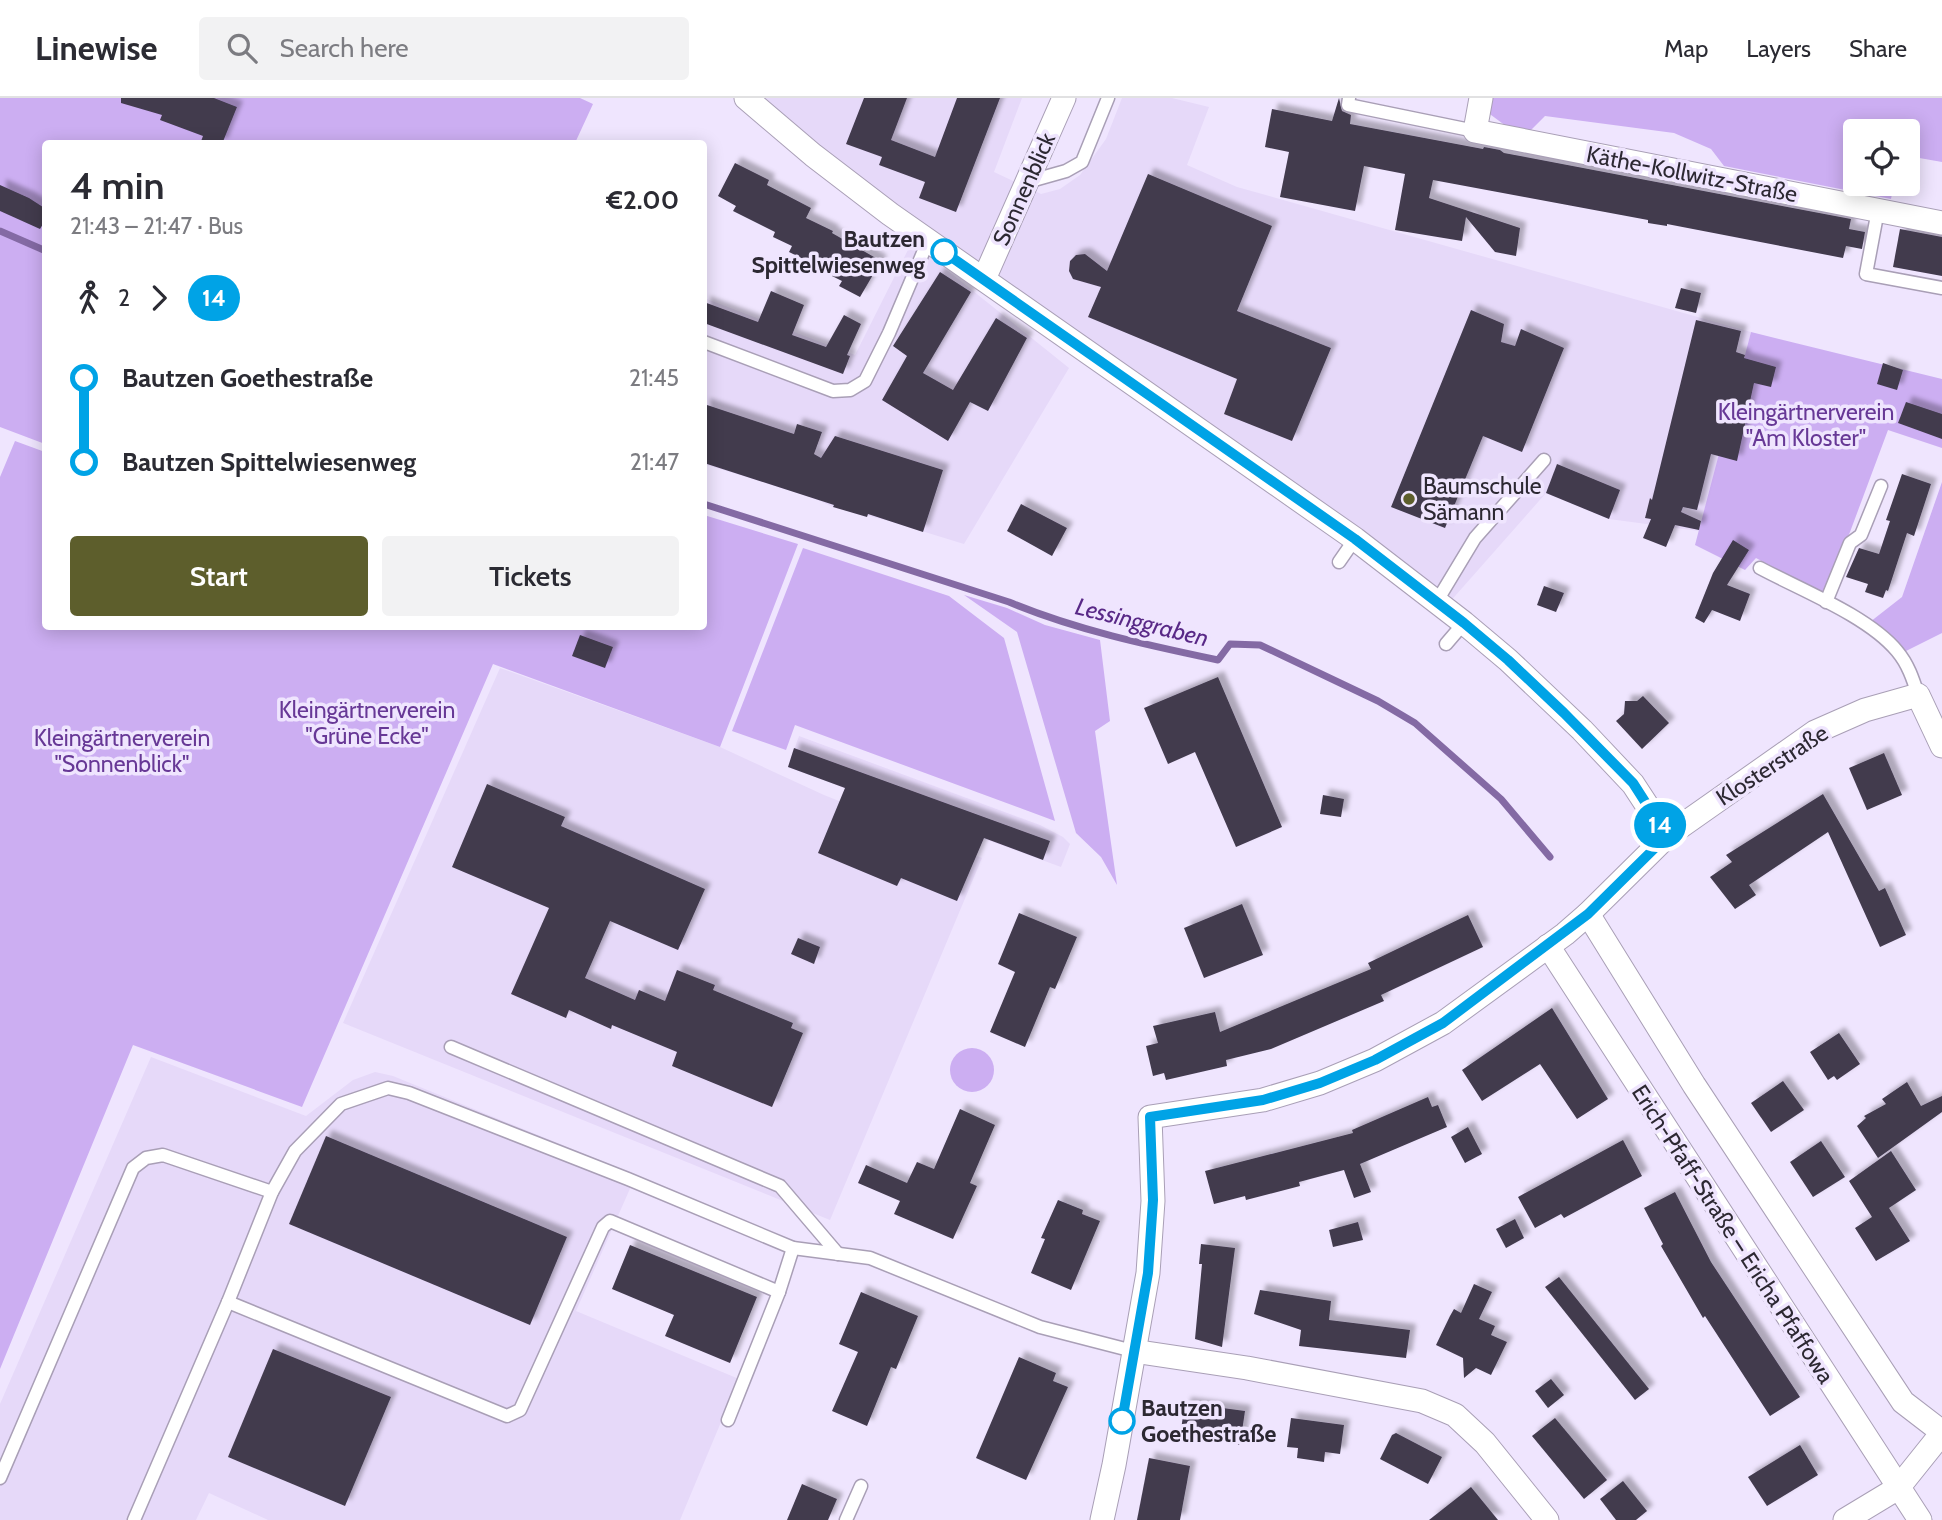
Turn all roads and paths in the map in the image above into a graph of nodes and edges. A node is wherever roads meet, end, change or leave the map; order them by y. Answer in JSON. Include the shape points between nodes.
{"nodes":[{"id":1,"x":747,"y":98,"type":"edge"},
{"id":2,"x":1065,"y":98,"type":"edge"},
{"id":3,"x":1108,"y":98,"type":"edge"},
{"id":4,"x":1349,"y":98,"type":"edge"},
{"id":5,"x":1481,"y":98,"type":"edge"},
{"id":6,"x":1475,"y":131,"type":"junction"},
{"id":7,"x":1027,"y":183,"type":"junction"},
{"id":8,"x":1878,"y":210,"type":"junction"},
{"id":9,"x":1942,"y":223,"type":"edge"},
{"id":10,"x":928,"y":241,"type":"junction"},
{"id":11,"x":984,"y":279,"type":"junction"},
{"id":12,"x":1942,"y":288,"type":"edge"},
{"id":13,"x":707,"y":343,"type":"edge"},
{"id":14,"x":1544,"y":460,"type":"dead end"},
{"id":15,"x":1881,"y":486,"type":"dead end"},
{"id":16,"x":1355,"y":539,"type":"junction"},
{"id":17,"x":1339,"y":562,"type":"dead end"},
{"id":18,"x":1760,"y":568,"type":"dead end"},
{"id":19,"x":1437,"y":601,"type":"junction"},
{"id":20,"x":1826,"y":602,"type":"junction"},
{"id":21,"x":1464,"y":623,"type":"junction"},
{"id":22,"x":1446,"y":644,"type":"dead end"},
{"id":23,"x":1918,"y":695,"type":"junction"},
{"id":24,"x":1942,"y":746,"type":"edge"},
{"id":25,"x":1667,"y":836,"type":"junction"},
{"id":26,"x":1588,"y":914,"type":"junction"},
{"id":27,"x":1548,"y":946,"type":"junction"},
{"id":28,"x":451,"y":1047,"type":"dead end"},
{"id":29,"x":272,"y":1192,"type":"junction"},
{"id":30,"x":793,"y":1248,"type":"junction"},
{"id":31,"x":838,"y":1254,"type":"junction"},
{"id":32,"x":779,"y":1292,"type":"junction"},
{"id":33,"x":228,"y":1302,"type":"junction"},
{"id":34,"x":1133,"y":1351,"type":"junction"},
{"id":35,"x":728,"y":1420,"type":"dead end"},
{"id":36,"x":1942,"y":1433,"type":"edge"},
{"id":37,"x":0,"y":1478,"type":"edge"},
{"id":38,"x":861,"y":1486,"type":"dead end"},
{"id":39,"x":1898,"y":1488,"type":"junction"},
{"id":40,"x":134,"y":1520,"type":"edge"},
{"id":41,"x":846,"y":1520,"type":"edge"},
{"id":42,"x":1102,"y":1520,"type":"edge"},
{"id":43,"x":1547,"y":1520,"type":"edge"},
{"id":44,"x":1845,"y":1520,"type":"edge"},
{"id":45,"x":1920,"y":1520,"type":"edge"}],
"edges":[{"from":1,"to":10,"type":"street","via":[[813,155]]},
{"from":2,"to":7,"type":"street","name":"Sonnenblick"},
{"from":3,"to":7,"type":"lane","via":[[1082,162],[1066,172]]},
{"from":4,"to":6,"type":"lane","via":[[1348,105]]},
{"from":5,"to":6,"type":"street"},
{"from":6,"to":8,"type":"street","name":"Käthe-Kollwitz-Straße"},
{"from":7,"to":11,"type":"street","name":"Sonnenblick"},
{"from":8,"to":9,"type":"street","name":"Käthe-Kollwitz-Straße"},
{"from":8,"to":12,"type":"lane","via":[[1866,274]]},
{"from":10,"to":11,"type":"street"},
{"from":10,"to":13,"type":"lane","via":[[865,381],[850,390],[833,391]]},
{"from":11,"to":16,"type":"street"},
{"from":14,"to":19,"type":"lane","via":[[1475,538]]},
{"from":15,"to":20,"type":"lane","via":[[1861,535],[1850,543]]},
{"from":16,"to":17,"type":"lane"},
{"from":16,"to":19,"type":"street"},
{"from":18,"to":20,"type":"lane"},
{"from":19,"to":21,"type":"street"},
{"from":20,"to":23,"type":"lane","via":[[1864,622],[1896,650]]},
{"from":21,"to":22,"type":"lane"},
{"from":21,"to":25,"type":"street","via":[[1573,721],[1633,783]]},
{"from":23,"to":24,"type":"street"},
{"from":23,"to":25,"type":"street","name":"Klosterstraße","via":[[1865,710],[1815,732]]},
{"from":25,"to":26,"type":"street","name":"Klosterstraße"},
{"from":26,"to":27,"type":"street","name":"Klosterstraße"},
{"from":26,"to":36,"type":"street","via":[[1903,1402]]},
{"from":27,"to":34,"type":"street","name":"Klosterstraße","via":[[1443,1023],[1375,1060],[1263,1100],[1150,1117],[1153,1200],[1148,1273]]},
{"from":27,"to":39,"type":"street","name":"Erich-Pfaff-Straße – Ericha Pfaffowa"},
{"from":28,"to":31,"type":"lane","via":[[780,1186]]},
{"from":29,"to":30,"type":"lane","via":[[295,1151],[341,1104],[388,1088],[628,1179]]},
{"from":29,"to":33,"type":"lane"},
{"from":29,"to":37,"type":"lane","via":[[163,1155],[146,1158],[133,1168]]},
{"from":30,"to":31,"type":"lane"},
{"from":30,"to":32,"type":"lane"},
{"from":31,"to":34,"type":"lane","via":[[870,1258],[1040,1327]]},
{"from":32,"to":33,"type":"lane","via":[[610,1221],[603,1227],[520,1410],[507,1416]]},
{"from":32,"to":35,"type":"lane"},
{"from":33,"to":40,"type":"lane"},
{"from":34,"to":42,"type":"street"},
{"from":34,"to":43,"type":"street","via":[[1422,1401],[1455,1415],[1485,1443]]},
{"from":36,"to":39,"type":"street"},
{"from":38,"to":41,"type":"lane"},
{"from":39,"to":44,"type":"street"},
{"from":39,"to":45,"type":"street","name":"Erich-Pfaff-Straße – Ericha Pfaffowa"}]}
